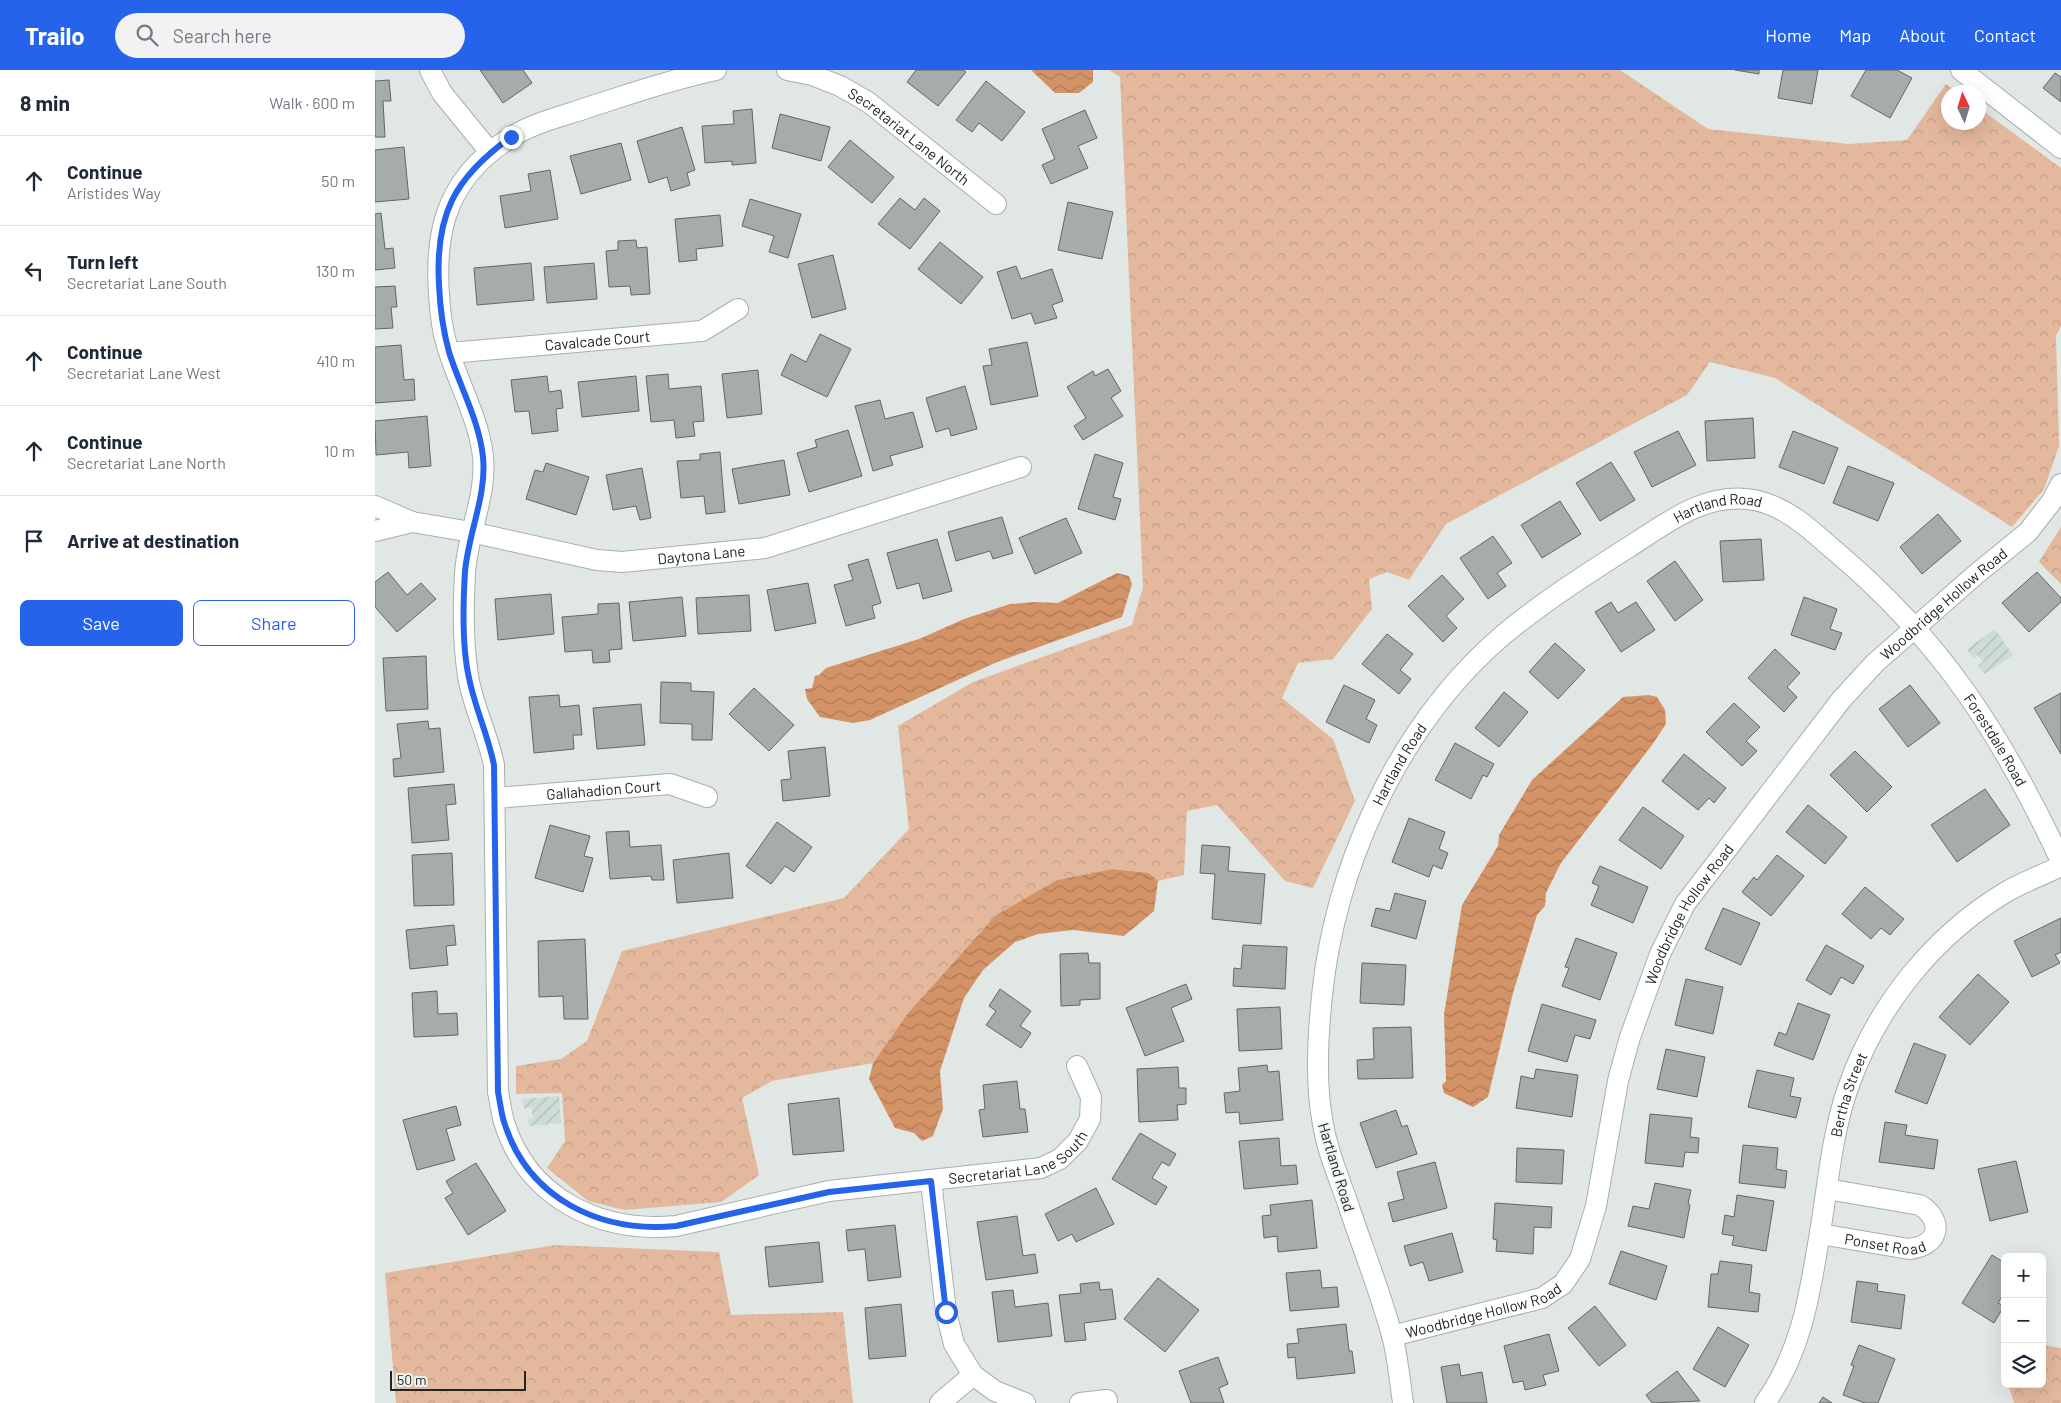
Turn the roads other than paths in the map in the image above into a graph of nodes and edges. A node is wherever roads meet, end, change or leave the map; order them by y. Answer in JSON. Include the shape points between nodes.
{"nodes":[{"id":1,"x":430,"y":70,"type":"edge"},
{"id":2,"x":716,"y":70,"type":"edge"},
{"id":3,"x":787,"y":70,"type":"edge"},
{"id":4,"x":1961,"y":70,"type":"edge"},
{"id":5,"x":681,"y":73,"type":"edge"},
{"id":6,"x":2061,"y":148,"type":"edge"},
{"id":7,"x":490,"y":152,"type":"junction"},
{"id":8,"x":997,"y":204,"type":"dead end"},
{"id":9,"x":738,"y":309,"type":"dead end"},
{"id":10,"x":449,"y":353,"type":"junction"},
{"id":11,"x":1021,"y":467,"type":"dead end"},
{"id":12,"x":2061,"y":484,"type":"edge"},
{"id":13,"x":375,"y":506,"type":"edge"},
{"id":14,"x":412,"y":522,"type":"junction"},
{"id":15,"x":375,"y":531,"type":"edge"},
{"id":16,"x":471,"y":532,"type":"junction"},
{"id":17,"x":1916,"y":628,"type":"junction"},
{"id":18,"x":707,"y":797,"type":"dead end"},
{"id":19,"x":496,"y":798,"type":"junction"},
{"id":20,"x":2061,"y":861,"type":"edge"},
{"id":21,"x":2061,"y":866,"type":"edge"},
{"id":22,"x":1077,"y":1066,"type":"dead end"},
{"id":23,"x":931,"y":1181,"type":"junction"},
{"id":24,"x":1827,"y":1189,"type":"junction"},
{"id":25,"x":1820,"y":1234,"type":"junction"},
{"id":26,"x":1392,"y":1336,"type":"junction"},
{"id":27,"x":973,"y":1374,"type":"junction"},
{"id":28,"x":1107,"y":1400,"type":"dead end"},
{"id":29,"x":940,"y":1403,"type":"edge"},
{"id":30,"x":1025,"y":1403,"type":"edge"},
{"id":31,"x":1080,"y":1403,"type":"edge"},
{"id":32,"x":1403,"y":1403,"type":"edge"},
{"id":33,"x":1765,"y":1403,"type":"edge"}],
"edges":[{"from":1,"to":7,"type":"street","via":[[442,93]]},
{"from":2,"to":5,"type":"street"},
{"from":3,"to":8,"type":"street","name":"Secretariat Lane North","via":[[840,86],[868,102]]},
{"from":4,"to":6,"type":"street"},
{"from":5,"to":7,"type":"street","via":[[534,126]]},
{"from":7,"to":10,"type":"street","name":"Secretariat Lane South","via":[[451,200],[440,233],[441,318]]},
{"from":9,"to":10,"type":"street","name":"Cavalcade Court","via":[[702,331]]},
{"from":10,"to":16,"type":"street","name":"Secretariat Lane South","via":[[478,431],[483,457],[483,482]]},
{"from":11,"to":16,"type":"street","name":"Daytona Lane","via":[[784,543],[743,552],[622,562],[597,560]]},
{"from":12,"to":17,"type":"street","name":"Woodbridge Hollow Road","via":[[2028,532]]},
{"from":13,"to":14,"type":"street","name":"Daytona Lane"},
{"from":14,"to":15,"type":"street"},
{"from":14,"to":16,"type":"street","name":"Daytona Lane"},
{"from":16,"to":19,"type":"street","name":"Secretariat Lane South","via":[[465,572],[465,648],[471,686],[490,743]]},
{"from":17,"to":20,"type":"street","name":"Forestdale Road","via":[[1954,673],[1986,719],[2032,799]]},
{"from":17,"to":26,"type":"street","name":"Woodbridge Hollow Road","via":[[1875,663],[1841,700],[1685,904],[1660,954],[1630,1037],[1618,1081],[1596,1206],[1579,1259],[1563,1284],[1542,1298]]},
{"from":17,"to":26,"type":"street","name":"Hartland Road","via":[[1870,580],[1780,508],[1753,500],[1722,499],[1692,508],[1551,597],[1499,638],[1423,726],[1390,777],[1365,830],[1343,890],[1325,969],[1319,1034],[1323,1124]]},
{"from":18,"to":19,"type":"street","name":"Gallahadion Court","via":[[669,784]]},
{"from":19,"to":23,"type":"street","name":"Secretariat Lane South","via":[[498,1092],[503,1121],[514,1146],[531,1173],[555,1195],[584,1214],[625,1226],[653,1228],[676,1226],[829,1192]]},
{"from":21,"to":24,"type":"street","name":"Bertha Street","via":[[2007,891],[1964,922],[1919,964],[1889,1003],[1863,1048],[1847,1089]]},
{"from":22,"to":23,"type":"street","name":"Secretariat Lane South","via":[[1091,1096],[1089,1119],[1078,1141],[1060,1159],[1041,1168]]},
{"from":23,"to":27,"type":"street","via":[[946,1312],[954,1344]]},
{"from":24,"to":25,"type":"street","name":"Bertha Street"},
{"from":24,"to":25,"type":"street","name":"Ponset Road","via":[[1920,1205],[1931,1212],[1936,1226],[1932,1239],[1923,1248],[1909,1249]]},
{"from":25,"to":33,"type":"street","name":"Bertha Street","via":[[1808,1307],[1797,1342]]},
{"from":26,"to":32,"type":"street","name":"Hartland Road"},
{"from":27,"to":29,"type":"street"},
{"from":27,"to":30,"type":"street","via":[[995,1391]]},
{"from":28,"to":31,"type":"street"}]}
